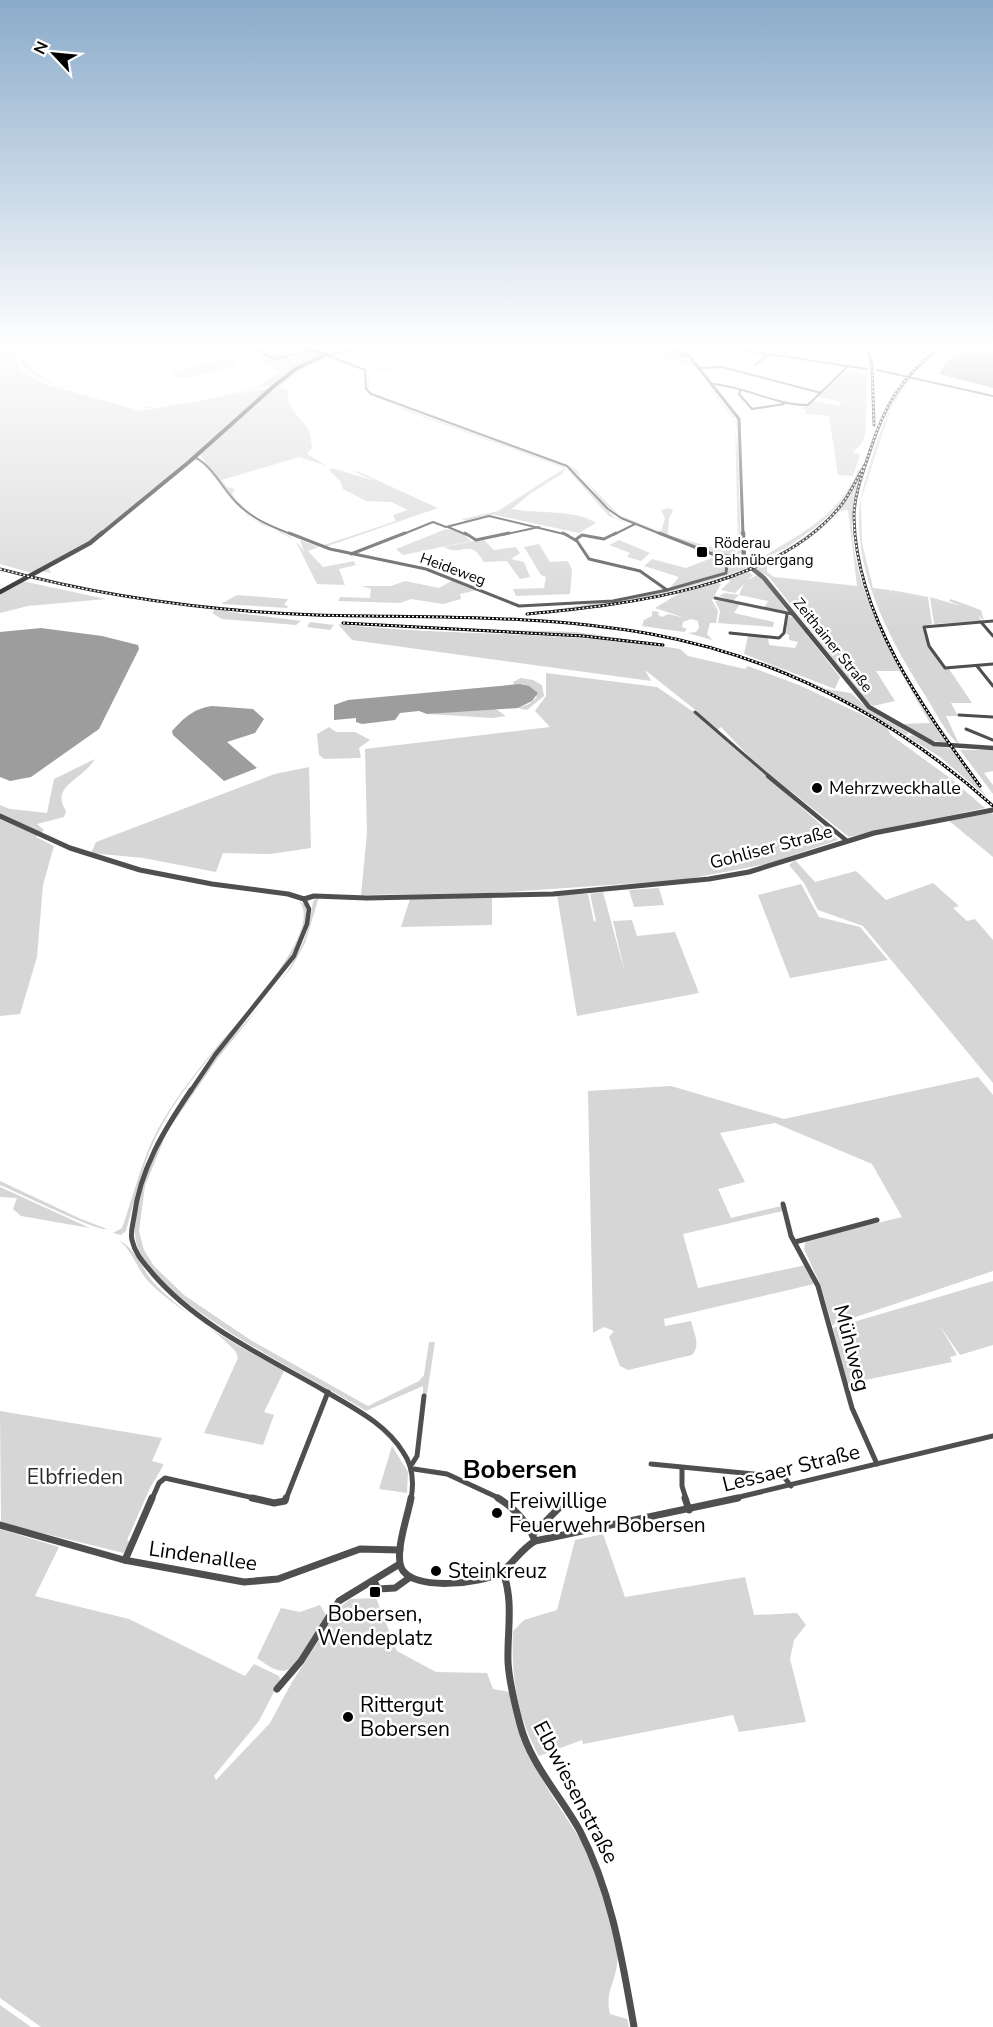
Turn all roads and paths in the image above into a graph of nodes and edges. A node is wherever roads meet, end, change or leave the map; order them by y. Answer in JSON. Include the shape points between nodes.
{"nodes":[{"id":1,"x":211,"y":442,"type":"edge"},
{"id":2,"x":500,"y":442,"type":"edge"},
{"id":3,"x":739,"y":442,"type":"edge"},
{"id":4,"x":194,"y":457,"type":"junction"},
{"id":5,"x":635,"y":524,"type":"junction"},
{"id":6,"x":542,"y":526,"type":"junction"},
{"id":7,"x":447,"y":527,"type":"junction"},
{"id":8,"x":569,"y":535,"type":"junction"},
{"id":9,"x":582,"y":535,"type":"junction"},
{"id":10,"x":575,"y":540,"type":"junction"},
{"id":11,"x":351,"y":554,"type":"junction"},
{"id":12,"x":728,"y":556,"type":"junction"},
{"id":13,"x":743,"y":557,"type":"junction"},
{"id":14,"x":667,"y":590,"type":"junction"},
{"id":15,"x":0,"y":592,"type":"edge"},
{"id":16,"x":715,"y":598,"type":"dead end"},
{"id":17,"x":790,"y":614,"type":"junction"},
{"id":18,"x":993,"y":621,"type":"edge"},
{"id":19,"x":981,"y":622,"type":"junction"},
{"id":20,"x":730,"y":633,"type":"dead end"},
{"id":21,"x":993,"y":636,"type":"edge"},
{"id":22,"x":993,"y":664,"type":"edge"},
{"id":23,"x":976,"y":666,"type":"junction"},
{"id":24,"x":993,"y":686,"type":"edge"},
{"id":25,"x":695,"y":712,"type":"dead end"},
{"id":26,"x":958,"y":715,"type":"dead end"},
{"id":27,"x":993,"y":717,"type":"edge"},
{"id":28,"x":966,"y":729,"type":"dead end"},
{"id":29,"x":993,"y":740,"type":"edge"},
{"id":30,"x":993,"y":748,"type":"edge"},
{"id":31,"x":993,"y":810,"type":"edge"},
{"id":32,"x":0,"y":816,"type":"edge"},
{"id":33,"x":847,"y":841,"type":"junction"},
{"id":34,"x":304,"y":899,"type":"junction"},
{"id":35,"x":783,"y":1204,"type":"dead end"},
{"id":36,"x":878,"y":1220,"type":"dead end"},
{"id":37,"x":795,"y":1242,"type":"junction"},
{"id":38,"x":328,"y":1392,"type":"junction"},
{"id":39,"x":424,"y":1396,"type":"dead end"},
{"id":40,"x":993,"y":1436,"type":"edge"},
{"id":41,"x":651,"y":1464,"type":"dead end"},
{"id":42,"x":877,"y":1464,"type":"junction"},
{"id":43,"x":413,"y":1467,"type":"junction"},
{"id":44,"x":682,"y":1468,"type":"junction"},
{"id":45,"x":791,"y":1486,"type":"junction"},
{"id":46,"x":570,"y":1503,"type":"dead end"},
{"id":47,"x":689,"y":1510,"type":"junction"},
{"id":48,"x":0,"y":1526,"type":"edge"},
{"id":49,"x":534,"y":1533,"type":"junction"},
{"id":50,"x":535,"y":1541,"type":"junction"},
{"id":51,"x":400,"y":1551,"type":"junction"},
{"id":52,"x":125,"y":1560,"type":"junction"},
{"id":53,"x":399,"y":1568,"type":"junction"},
{"id":54,"x":503,"y":1572,"type":"junction"},
{"id":55,"x":409,"y":1578,"type":"junction"},
{"id":56,"x":374,"y":1581,"type":"junction"},
{"id":57,"x":277,"y":1689,"type":"dead end"},
{"id":58,"x":634,"y":2027,"type":"edge"}],
"edges":[{"from":1,"to":4,"type":"main road"},
{"from":2,"to":5,"type":"street","via":[[567,466],[611,512]]},
{"from":3,"to":13,"type":"street"},
{"from":4,"to":11,"type":"street","name":"Heideweg","via":[[203,460],[234,501],[255,520],[310,543]]},
{"from":4,"to":15,"type":"main road","via":[[90,543]]},
{"from":5,"to":9,"type":"street","via":[[604,539]]},
{"from":5,"to":12,"type":"street","via":[[711,554]]},
{"from":6,"to":7,"type":"street","via":[[489,516]]},
{"from":6,"to":7,"type":"street","via":[[476,540]]},
{"from":6,"to":8,"type":"street"},
{"from":7,"to":11,"type":"street","via":[[432,522]]},
{"from":8,"to":9,"type":"street"},
{"from":8,"to":10,"type":"street"},
{"from":9,"to":10,"type":"street"},
{"from":10,"to":14,"type":"street","via":[[589,559],[640,571]]},
{"from":11,"to":14,"type":"street","name":"Heideweg","via":[[426,569],[519,606],[602,602]]},
{"from":12,"to":13,"type":"street"},
{"from":12,"to":14,"type":"street","via":[[726,573]]},
{"from":13,"to":17,"type":"street","name":"Zeithainer Straße"},
{"from":16,"to":17,"type":"street"},
{"from":17,"to":20,"type":"street","via":[[779,638]]},
{"from":17,"to":30,"type":"street","name":"Zeithainer Straße","via":[[864,703],[921,738],[949,747]]},
{"from":18,"to":19,"type":"street"},
{"from":19,"to":21,"type":"street"},
{"from":19,"to":23,"type":"street","via":[[925,626],[929,646],[945,668]]},
{"from":22,"to":23,"type":"street"},
{"from":23,"to":24,"type":"street"},
{"from":25,"to":33,"type":"street"},
{"from":26,"to":27,"type":"street"},
{"from":28,"to":29,"type":"street"},
{"from":31,"to":33,"type":"street","name":"Gohliser Straße"},
{"from":32,"to":34,"type":"street","name":"Gohliser Straße","via":[[90,857],[181,879]]},
{"from":33,"to":34,"type":"street","name":"Gohliser Straße","via":[[731,876],[553,894]]},
{"from":34,"to":38,"type":"street","via":[[308,917],[298,948],[169,1118],[147,1164],[131,1238],[138,1256],[156,1279],[212,1324]]},
{"from":35,"to":37,"type":"street","name":"Mühlweg"},
{"from":36,"to":37,"type":"street"},
{"from":37,"to":42,"type":"street","name":"Mühlweg","via":[[818,1286],[852,1408]]},
{"from":38,"to":43,"type":"street","via":[[378,1424]]},
{"from":38,"to":52,"type":"street","via":[[285,1501],[274,1503],[165,1478],[159,1483]]},
{"from":39,"to":43,"type":"street"},
{"from":40,"to":42,"type":"street","name":"Lessaer Straße"},
{"from":41,"to":44,"type":"street"},
{"from":42,"to":45,"type":"street","name":"Lessaer Straße"},
{"from":43,"to":49,"type":"street","via":[[441,1472],[487,1489],[530,1525]]},
{"from":43,"to":51,"type":"street","via":[[414,1485]]},
{"from":44,"to":45,"type":"street","via":[[784,1477]]},
{"from":44,"to":47,"type":"street"},
{"from":45,"to":47,"type":"street","name":"Lessaer Straße"},
{"from":46,"to":49,"type":"street","via":[[561,1506]]},
{"from":47,"to":50,"type":"street","name":"Lessaer Straße"},
{"from":48,"to":52,"type":"street","name":"Lindenallee"},
{"from":49,"to":50,"type":"street"},
{"from":50,"to":54,"type":"street","name":"Lessaer Straße","via":[[520,1551]]},
{"from":51,"to":52,"type":"street","name":"Lindenallee","via":[[363,1547],[283,1577],[257,1582],[190,1574]]},
{"from":51,"to":53,"type":"street"},
{"from":53,"to":55,"type":"street"},
{"from":53,"to":56,"type":"street"},
{"from":54,"to":55,"type":"street","via":[[463,1582]]},
{"from":54,"to":58,"type":"street","name":"Elbwiesenstraße","via":[[510,1591],[508,1663],[520,1726],[531,1754],[579,1830],[604,1882]]},
{"from":55,"to":56,"type":"street","via":[[387,1590],[378,1589]]},
{"from":56,"to":57,"type":"street","via":[[339,1601],[302,1660]]}]}
